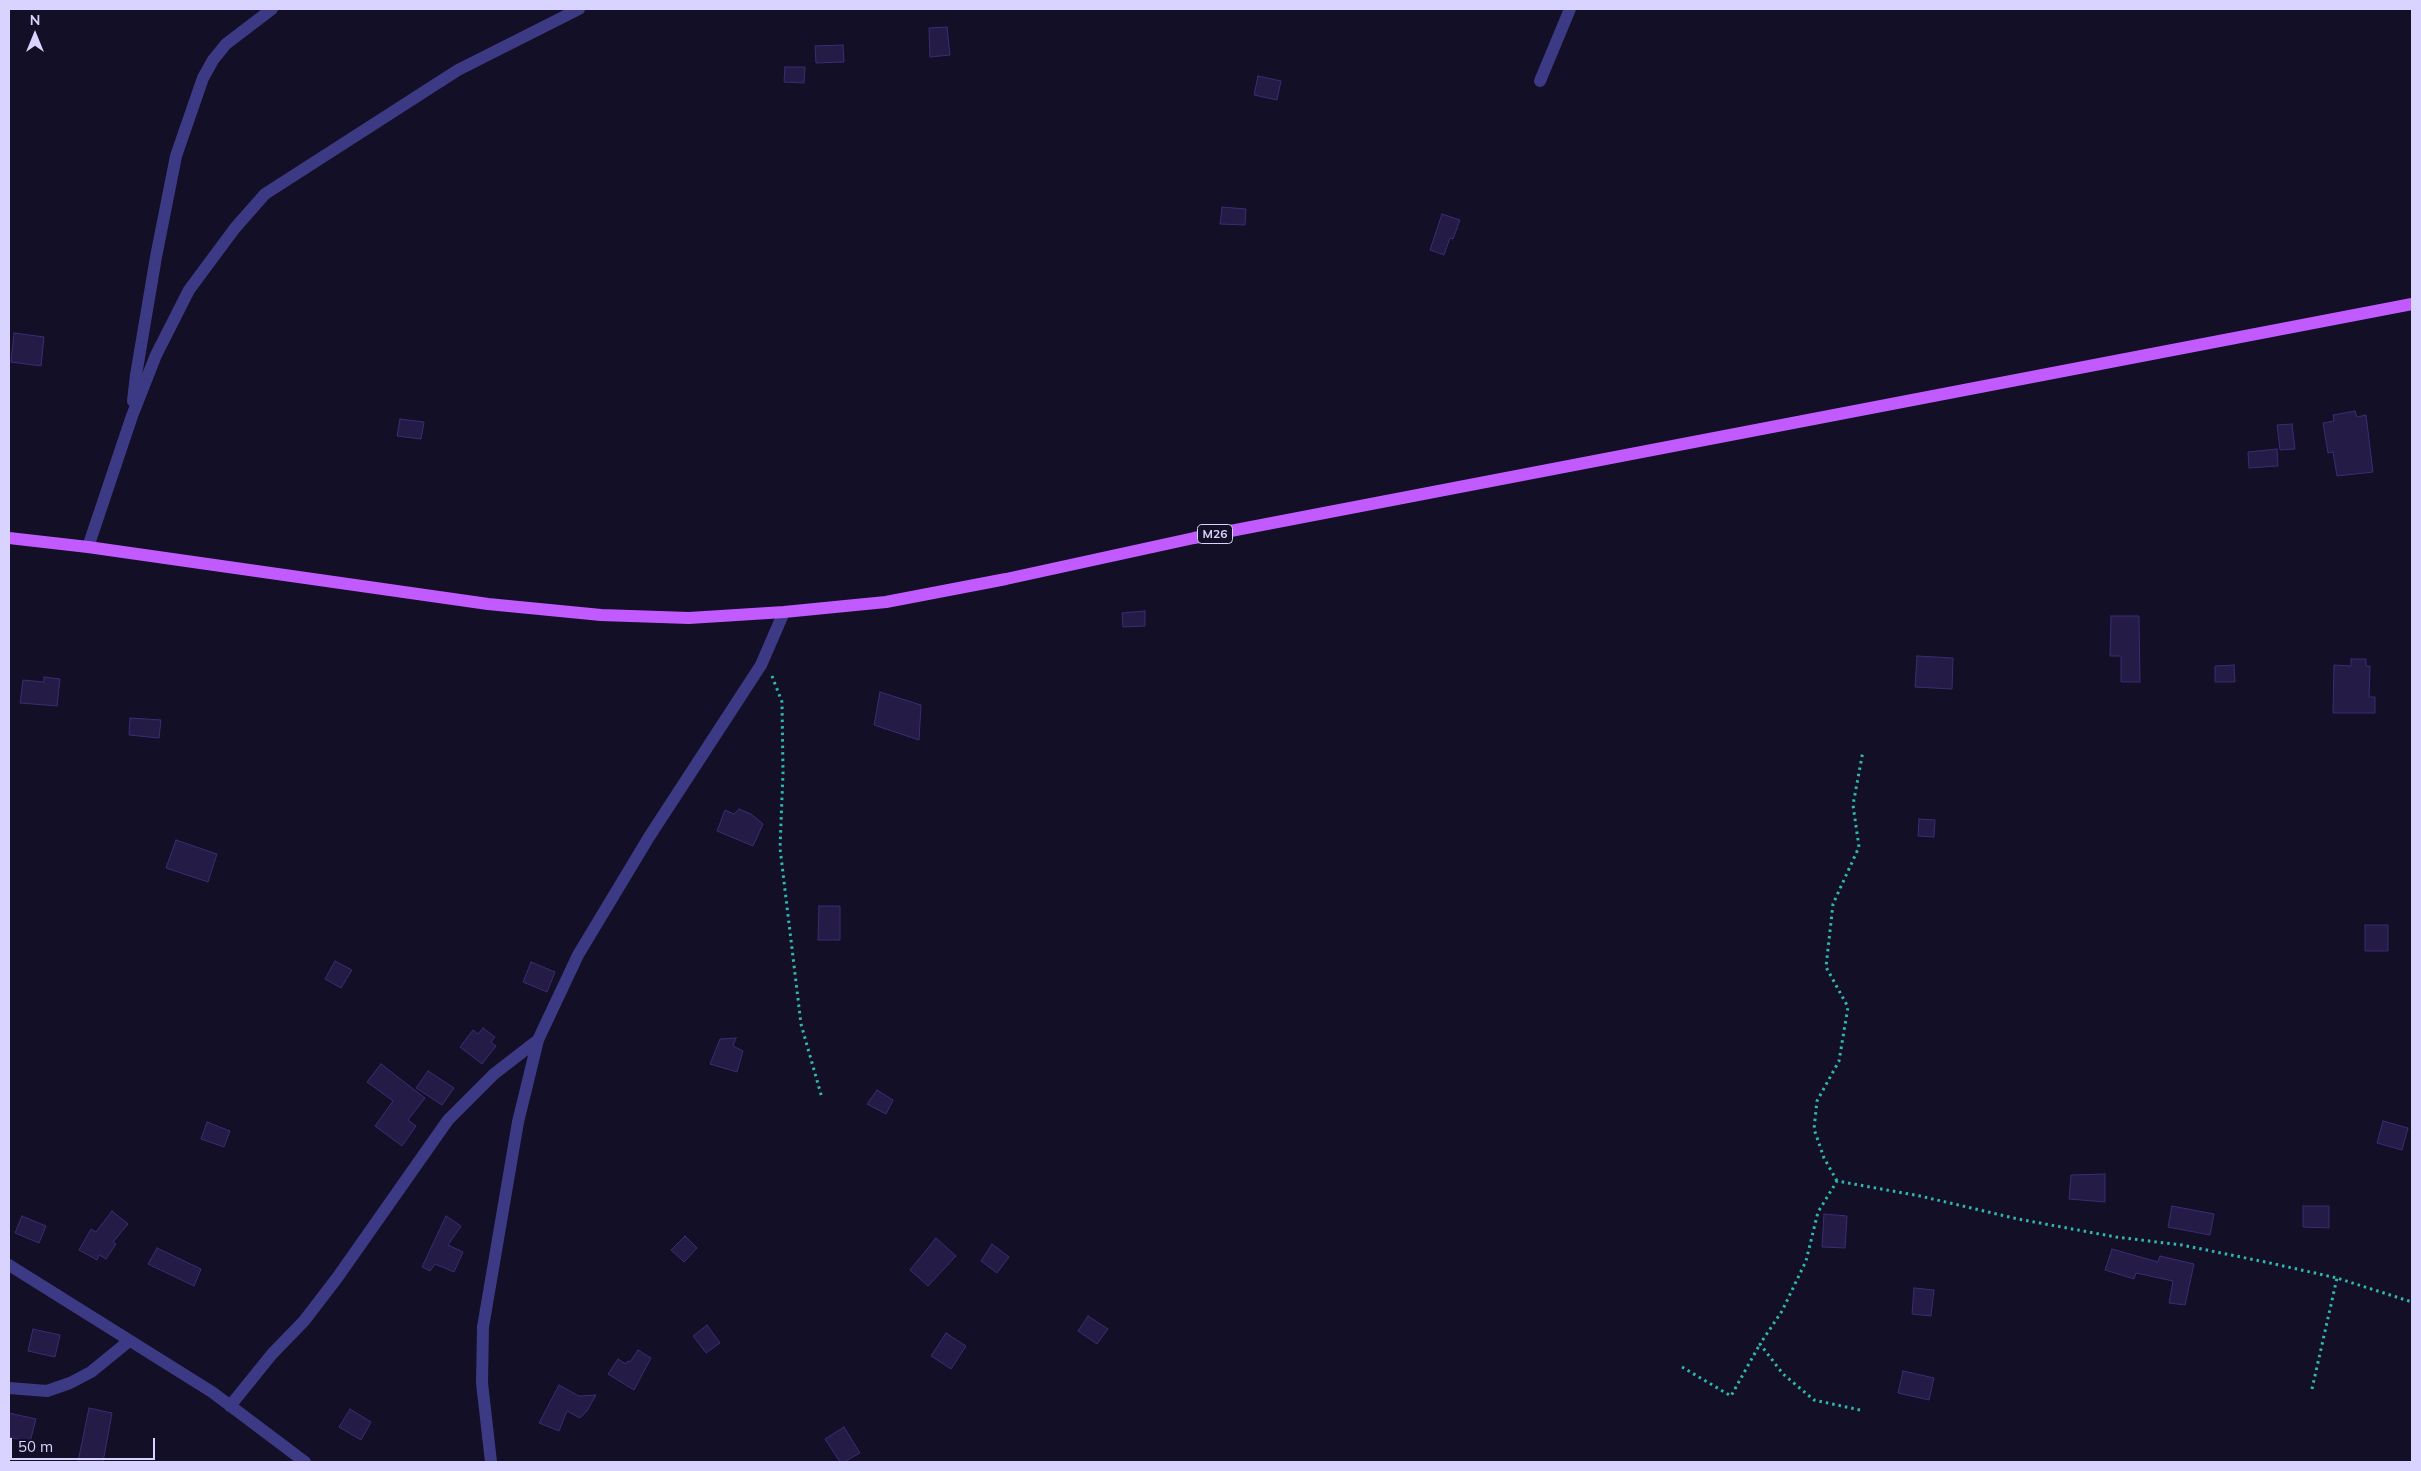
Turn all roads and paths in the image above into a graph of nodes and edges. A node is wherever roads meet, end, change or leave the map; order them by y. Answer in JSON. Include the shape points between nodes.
{"nodes":[{"id":1,"x":272,"y":9,"type":"edge"},
{"id":2,"x":579,"y":9,"type":"edge"},
{"id":3,"x":1570,"y":9,"type":"edge"},
{"id":4,"x":1540,"y":81,"type":"dead end"},
{"id":5,"x":2412,"y":304,"type":"edge"},
{"id":6,"x":132,"y":416,"type":"junction"},
{"id":7,"x":9,"y":538,"type":"edge"},
{"id":8,"x":88,"y":547,"type":"junction"},
{"id":9,"x":784,"y":612,"type":"junction"},
{"id":10,"x":764,"y":657,"type":"junction"},
{"id":11,"x":1863,"y":751,"type":"dead end"},
{"id":12,"x":538,"y":1040,"type":"junction"},
{"id":13,"x":822,"y":1098,"type":"dead end"},
{"id":14,"x":1837,"y":1182,"type":"junction"},
{"id":15,"x":9,"y":1266,"type":"edge"},
{"id":16,"x":2337,"y":1278,"type":"junction"},
{"id":17,"x":2412,"y":1302,"type":"edge"},
{"id":18,"x":129,"y":1341,"type":"junction"},
{"id":19,"x":1760,"y":1344,"type":"junction"},
{"id":20,"x":1682,"y":1367,"type":"dead end"},
{"id":21,"x":9,"y":1388,"type":"edge"},
{"id":22,"x":2312,"y":1389,"type":"dead end"},
{"id":23,"x":230,"y":1406,"type":"junction"},
{"id":24,"x":1860,"y":1410,"type":"dead end"},
{"id":25,"x":305,"y":1462,"type":"edge"},
{"id":26,"x":491,"y":1462,"type":"edge"}],
"edges":[{"from":1,"to":6,"type":"street","via":[[226,44],[213,60],[203,78],[176,156],[136,375]]},
{"from":2,"to":6,"type":"street","via":[[458,70],[265,194],[189,290],[156,355]]},
{"from":3,"to":4,"type":"street"},
{"from":5,"to":9,"type":"main road","number":"M26","via":[[1194,538],[886,602]]},
{"from":6,"to":8,"type":"street"},
{"from":7,"to":8,"type":"main road","number":"M26"},
{"from":8,"to":9,"type":"main road","number":"M26","via":[[478,603],[601,615],[689,618]]},
{"from":9,"to":10,"type":"street"},
{"from":10,"to":12,"type":"street","via":[[578,955]]},
{"from":10,"to":13,"type":"path","via":[[782,702],[780,848],[801,1024]]},
{"from":11,"to":14,"type":"path","via":[[1853,804],[1859,847],[1833,904],[1826,967],[1848,1007],[1839,1061],[1817,1101],[1814,1129]]},
{"from":12,"to":23,"type":"street","via":[[494,1074],[448,1120],[337,1278]]},
{"from":12,"to":26,"type":"street","via":[[518,1122],[483,1327],[482,1383]]},
{"from":14,"to":16,"type":"path","via":[[2116,1237],[2182,1245]]},
{"from":14,"to":19,"type":"path","via":[[1818,1212],[1806,1261],[1782,1311]]},
{"from":15,"to":18,"type":"street"},
{"from":16,"to":17,"type":"path"},
{"from":16,"to":22,"type":"path"},
{"from":18,"to":21,"type":"street","via":[[90,1372],[70,1383],[47,1391]]},
{"from":18,"to":23,"type":"street"},
{"from":19,"to":20,"type":"path","via":[[1731,1396]]},
{"from":19,"to":24,"type":"path","via":[[1783,1374],[1814,1400]]},
{"from":23,"to":25,"type":"street"}]}
